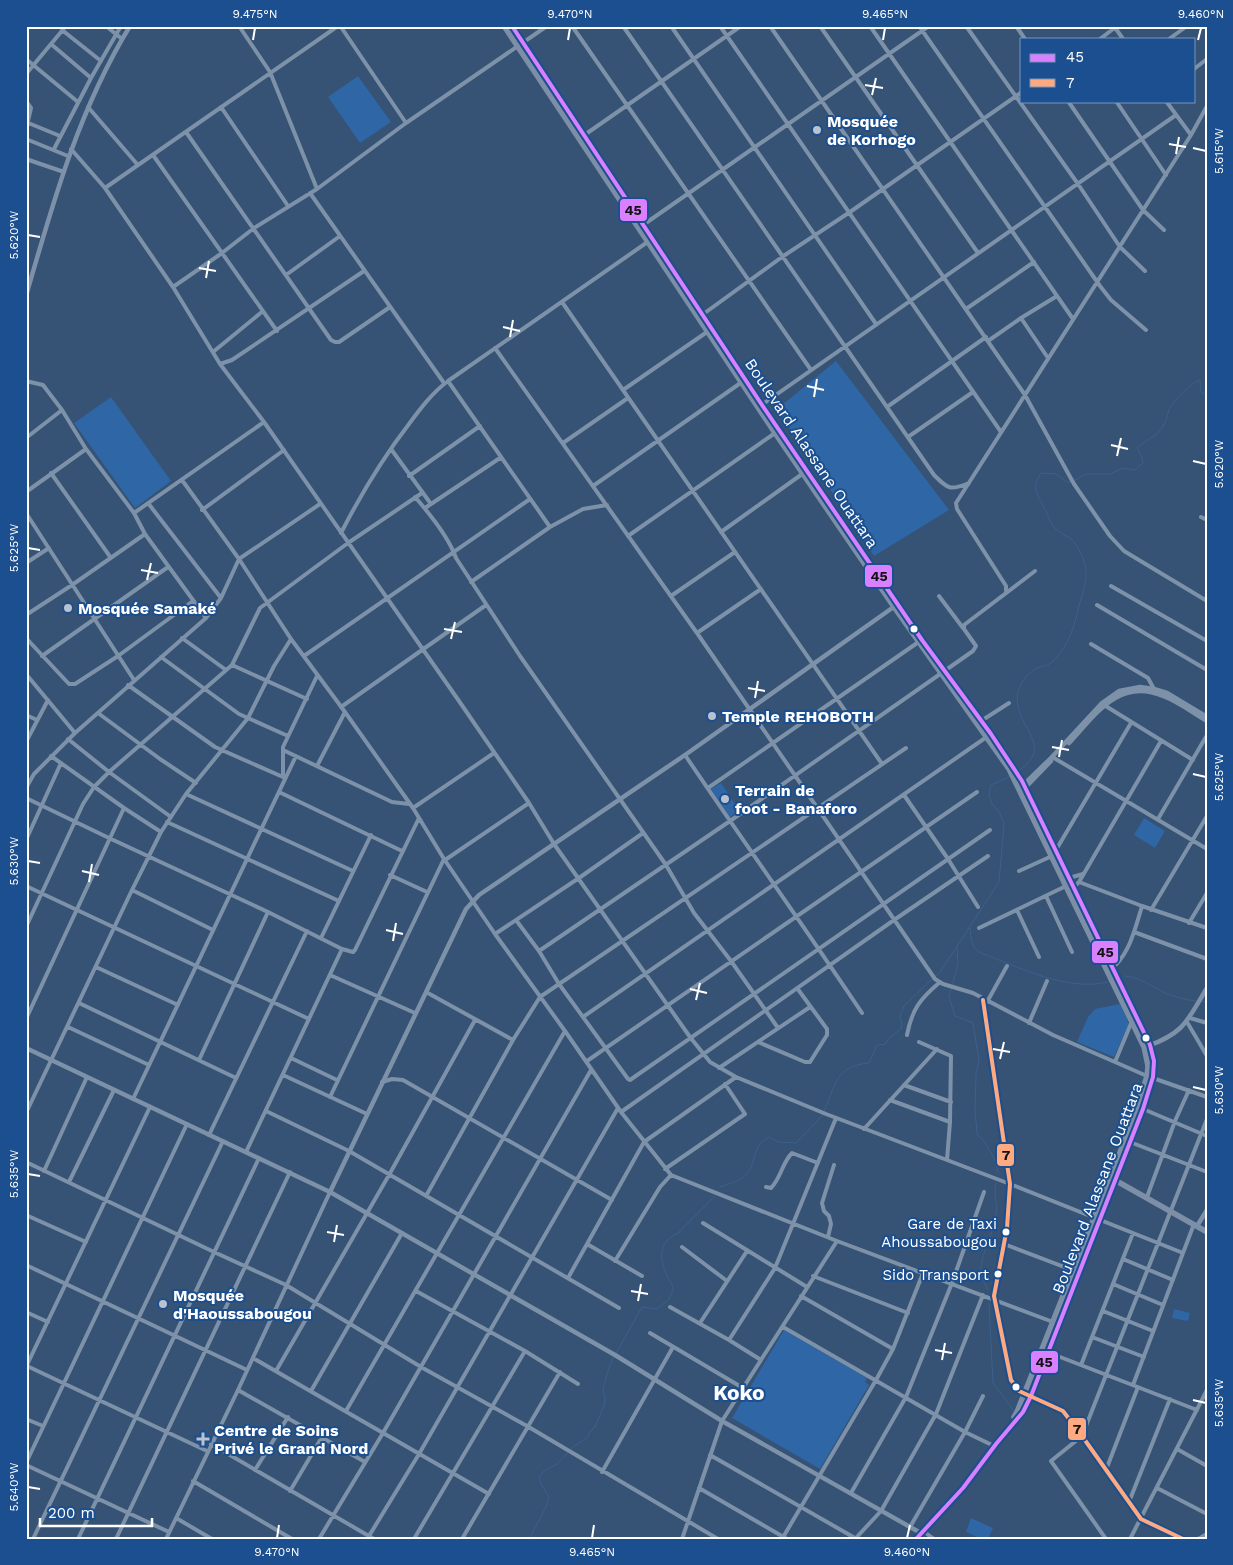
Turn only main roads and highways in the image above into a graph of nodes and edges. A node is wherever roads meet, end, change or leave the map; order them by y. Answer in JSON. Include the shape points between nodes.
{"nodes":[{"id":1,"x":504,"y":26,"type":"edge"},
{"id":2,"x":512,"y":26,"type":"edge"},
{"id":3,"x":520,"y":45,"type":"junction"},
{"id":4,"x":700,"y":316,"type":"junction"},
{"id":5,"x":720,"y":345,"type":"junction"},
{"id":6,"x":760,"y":406,"type":"junction"},
{"id":7,"x":805,"y":472,"type":"junction"},
{"id":8,"x":943,"y":673,"type":"junction"},
{"id":9,"x":988,"y":736,"type":"junction"},
{"id":10,"x":1067,"y":884,"type":"junction"},
{"id":11,"x":1110,"y":970,"type":"junction"},
{"id":12,"x":1113,"y":1179,"type":"junction"},
{"id":13,"x":1207,"y":1232,"type":"edge"},
{"id":14,"x":1077,"y":1272,"type":"junction"},
{"id":15,"x":1046,"y":1351,"type":"junction"},
{"id":16,"x":1028,"y":1395,"type":"junction"},
{"id":17,"x":1016,"y":1417,"type":"junction"},
{"id":18,"x":921,"y":1532,"type":"junction"},
{"id":19,"x":912,"y":1539,"type":"edge"},
{"id":20,"x":916,"y":1539,"type":"edge"}],
"edges":[{"from":1,"to":3,"type":"main road","name":"Boulevard Alassane Ouattara"},
{"from":2,"to":3,"type":"main road","name":"Boulevard Alassane Ouattara"},
{"from":3,"to":4,"type":"main road","name":"Boulevard Alassane Ouattara"},
{"from":4,"to":5,"type":"main road","name":"Boulevard Alassane Ouattara"},
{"from":4,"to":5,"type":"main road","name":"Boulevard Alassane Ouattara","via":[[707,332]]},
{"from":5,"to":6,"type":"main road","name":"Boulevard Alassane Ouattara"},
{"from":5,"to":6,"type":"main road","name":"Boulevard Alassane Ouattara"},
{"from":6,"to":7,"type":"main road","name":"Boulevard Alassane Ouattara"},
{"from":6,"to":7,"type":"main road","name":"Boulevard Alassane Ouattara","via":[[775,433]]},
{"from":7,"to":8,"type":"main road","name":"Boulevard Alassane Ouattara"},
{"from":8,"to":9,"type":"main road","name":"Boulevard Alassane Ouattara"},
{"from":8,"to":9,"type":"main road","name":"Boulevard Alassane Ouattara","via":[[981,721]]},
{"from":9,"to":10,"type":"main road","name":"Boulevard Alassane Ouattara","via":[[1021,786]]},
{"from":10,"to":11,"type":"main road","name":"Boulevard Alassane Ouattara"},
{"from":10,"to":11,"type":"main road","name":"Boulevard Alassane Ouattara","via":[[1077,885]]},
{"from":11,"to":12,"type":"main road","name":"Boulevard Alassane Ouattara","via":[[1154,1061],[1140,1111]]},
{"from":12,"to":13,"type":"main road"},
{"from":12,"to":14,"type":"main road","name":"Boulevard Alassane Ouattara"},
{"from":14,"to":15,"type":"main road","name":"Boulevard Alassane Ouattara","via":[[1060,1324]]},
{"from":14,"to":15,"type":"main road","name":"Boulevard Alassane Ouattara","via":[[1053,1322]]},
{"from":15,"to":16,"type":"main road","name":"Boulevard Alassane Ouattara"},
{"from":16,"to":17,"type":"main road","name":"Boulevard Alassane Ouattara"},
{"from":16,"to":17,"type":"main road","name":"Boulevard Alassane Ouattara","via":[[1023,1412]]},
{"from":17,"to":18,"type":"main road","name":"Boulevard Alassane Ouattara"},
{"from":18,"to":19,"type":"main road","name":"Boulevard Alassane Ouattara"},
{"from":18,"to":20,"type":"main road","name":"Boulevard Alassane Ouattara"}]}
